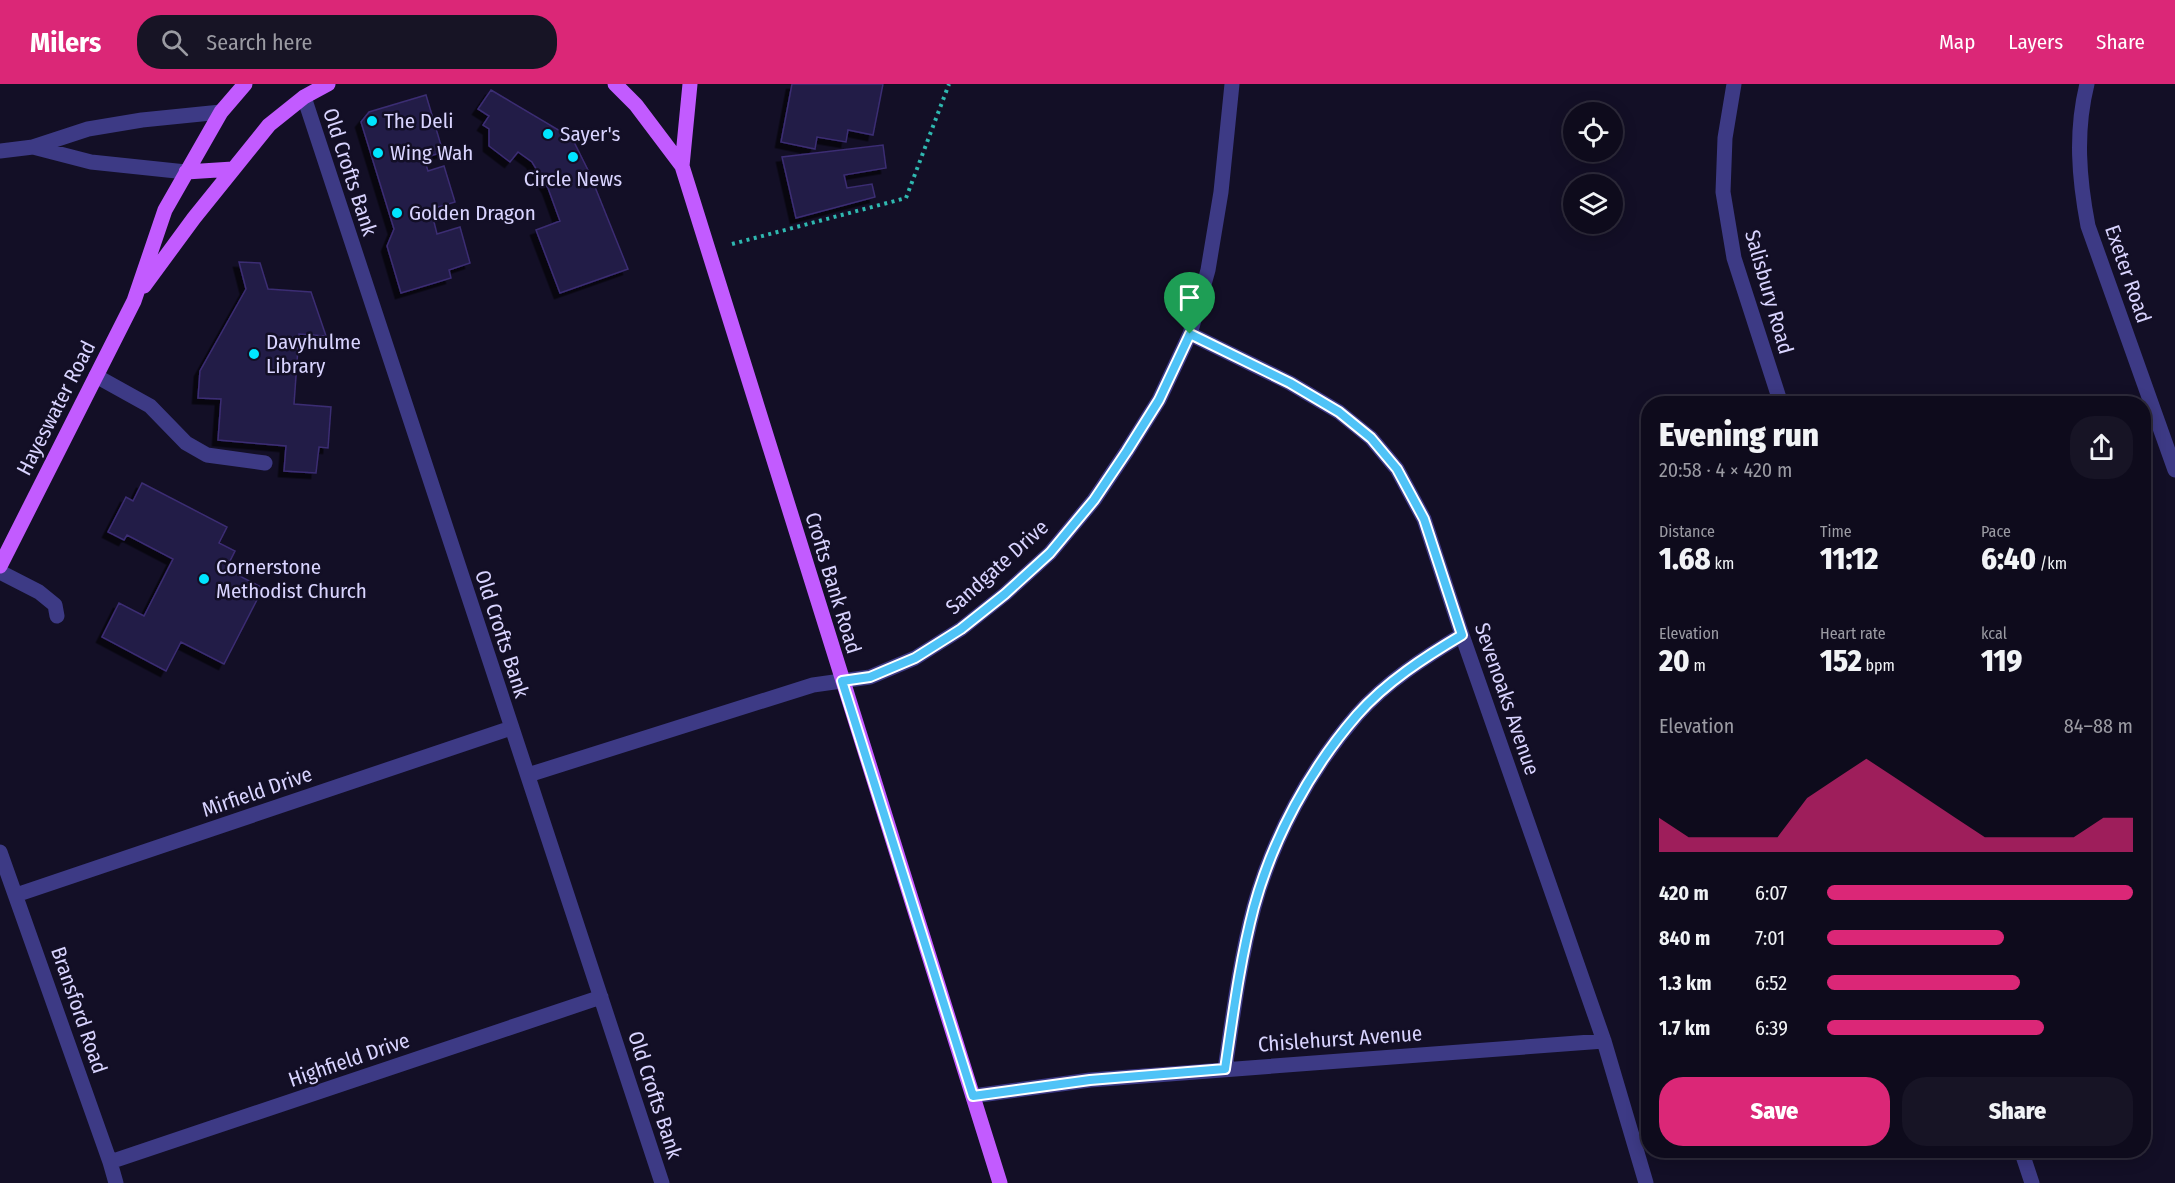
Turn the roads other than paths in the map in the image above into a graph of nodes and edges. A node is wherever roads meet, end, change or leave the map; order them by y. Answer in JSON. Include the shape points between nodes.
{"nodes":[{"id":1,"x":245,"y":84,"type":"edge"},
{"id":2,"x":328,"y":84,"type":"edge"},
{"id":3,"x":615,"y":84,"type":"edge"},
{"id":4,"x":690,"y":84,"type":"edge"},
{"id":5,"x":1232,"y":84,"type":"edge"},
{"id":6,"x":1734,"y":84,"type":"edge"},
{"id":7,"x":2087,"y":84,"type":"edge"},
{"id":8,"x":304,"y":97,"type":"junction"},
{"id":9,"x":221,"y":112,"type":"junction"},
{"id":10,"x":33,"y":147,"type":"junction"},
{"id":11,"x":0,"y":151,"type":"edge"},
{"id":12,"x":682,"y":166,"type":"junction"},
{"id":13,"x":233,"y":169,"type":"junction"},
{"id":14,"x":186,"y":172,"type":"junction"},
{"id":15,"x":134,"y":301,"type":"junction"},
{"id":16,"x":1190,"y":334,"type":"junction"},
{"id":17,"x":96,"y":376,"type":"junction"},
{"id":18,"x":1777,"y":396,"type":"edge"},
{"id":19,"x":2149,"y":396,"type":"edge"},
{"id":20,"x":2151,"y":403,"type":"edge"},
{"id":21,"x":265,"y":463,"type":"dead end"},
{"id":22,"x":2175,"y":470,"type":"edge"},
{"id":23,"x":0,"y":566,"type":"edge"},
{"id":24,"x":0,"y":572,"type":"edge"},
{"id":25,"x":57,"y":616,"type":"dead end"},
{"id":26,"x":1462,"y":635,"type":"junction"},
{"id":27,"x":842,"y":681,"type":"junction"},
{"id":28,"x":511,"y":728,"type":"junction"},
{"id":29,"x":528,"y":775,"type":"junction"},
{"id":30,"x":0,"y":852,"type":"edge"},
{"id":31,"x":16,"y":895,"type":"junction"},
{"id":32,"x":601,"y":998,"type":"junction"},
{"id":33,"x":1604,"y":1041,"type":"junction"},
{"id":34,"x":1225,"y":1069,"type":"junction"},
{"id":35,"x":973,"y":1096,"type":"junction"},
{"id":36,"x":2024,"y":1158,"type":"edge"},
{"id":37,"x":110,"y":1162,"type":"junction"},
{"id":38,"x":116,"y":1183,"type":"edge"},
{"id":39,"x":662,"y":1183,"type":"edge"},
{"id":40,"x":1000,"y":1183,"type":"edge"},
{"id":41,"x":1646,"y":1183,"type":"edge"},
{"id":42,"x":2032,"y":1183,"type":"edge"}],
"edges":[{"from":1,"to":9,"type":"main road","name":"Hayeswater Road"},
{"from":2,"to":8,"type":"main road","name":"Hayeswater Road"},
{"from":3,"to":12,"type":"main road","name":"Crofts Bank Road"},
{"from":4,"to":12,"type":"main road","name":"Crofts Bank Road"},
{"from":5,"to":16,"type":"street","name":"Sandgate Drive","via":[[1208,270]]},
{"from":6,"to":18,"type":"street","name":"Salisbury Road","via":[[1725,138],[1723,192],[1734,258]]},
{"from":7,"to":19,"type":"street","name":"Exeter Road","via":[[2079,162],[2088,226]]},
{"from":8,"to":13,"type":"main road","name":"Hayeswater Road","via":[[269,125]]},
{"from":8,"to":28,"type":"street","name":"Old Crofts Bank"},
{"from":9,"to":10,"type":"street","via":[[88,129]]},
{"from":9,"to":14,"type":"main road","name":"Hayeswater Road"},
{"from":10,"to":11,"type":"street"},
{"from":10,"to":14,"type":"street","via":[[91,162]]},
{"from":12,"to":27,"type":"main road","name":"Crofts Bank Road"},
{"from":13,"to":14,"type":"main road"},
{"from":13,"to":15,"type":"main road","name":"Hayeswater Road"},
{"from":14,"to":15,"type":"main road","name":"Hayeswater Road","via":[[165,210]]},
{"from":15,"to":17,"type":"main road","name":"Hayeswater Road"},
{"from":16,"to":26,"type":"street","name":"Sevenoaks Avenue","via":[[1290,383],[1339,412],[1371,438],[1397,469],[1424,519]]},
{"from":16,"to":27,"type":"street","name":"Sandgate Drive","via":[[1159,400],[1127,451],[1094,500],[1050,553],[961,629],[915,658],[870,677]]},
{"from":17,"to":21,"type":"street","via":[[150,406],[186,443],[207,455]]},
{"from":17,"to":23,"type":"main road","name":"Hayeswater Road"},
{"from":20,"to":22,"type":"street","name":"Exeter Road"},
{"from":24,"to":25,"type":"street","via":[[39,592],[55,605]]},
{"from":26,"to":33,"type":"street","name":"Sevenoaks Avenue"},
{"from":26,"to":34,"type":"street","via":[[1386,688],[1358,715],[1298,801],[1277,842],[1254,906]]},
{"from":27,"to":29,"type":"street","name":"Sandgate Drive","via":[[813,685]]},
{"from":27,"to":35,"type":"main road","name":"Crofts Bank Road"},
{"from":28,"to":29,"type":"street","name":"Old Crofts Bank"},
{"from":28,"to":31,"type":"street","name":"Mirfield Drive"},
{"from":29,"to":32,"type":"street","name":"Old Crofts Bank"},
{"from":30,"to":31,"type":"street","name":"Bransford Road"},
{"from":31,"to":37,"type":"street","name":"Bransford Road"},
{"from":32,"to":37,"type":"street","name":"Highfield Drive"},
{"from":32,"to":39,"type":"street","name":"Old Crofts Bank"},
{"from":33,"to":34,"type":"street","name":"Chislehurst Avenue"},
{"from":33,"to":41,"type":"street","name":"Sevenoaks Avenue"},
{"from":34,"to":35,"type":"street","name":"Chislehurst Avenue","via":[[1090,1080]]},
{"from":35,"to":40,"type":"main road","name":"Crofts Bank Road"},
{"from":36,"to":42,"type":"street"},
{"from":37,"to":38,"type":"street","name":"Bransford Road"}]}
